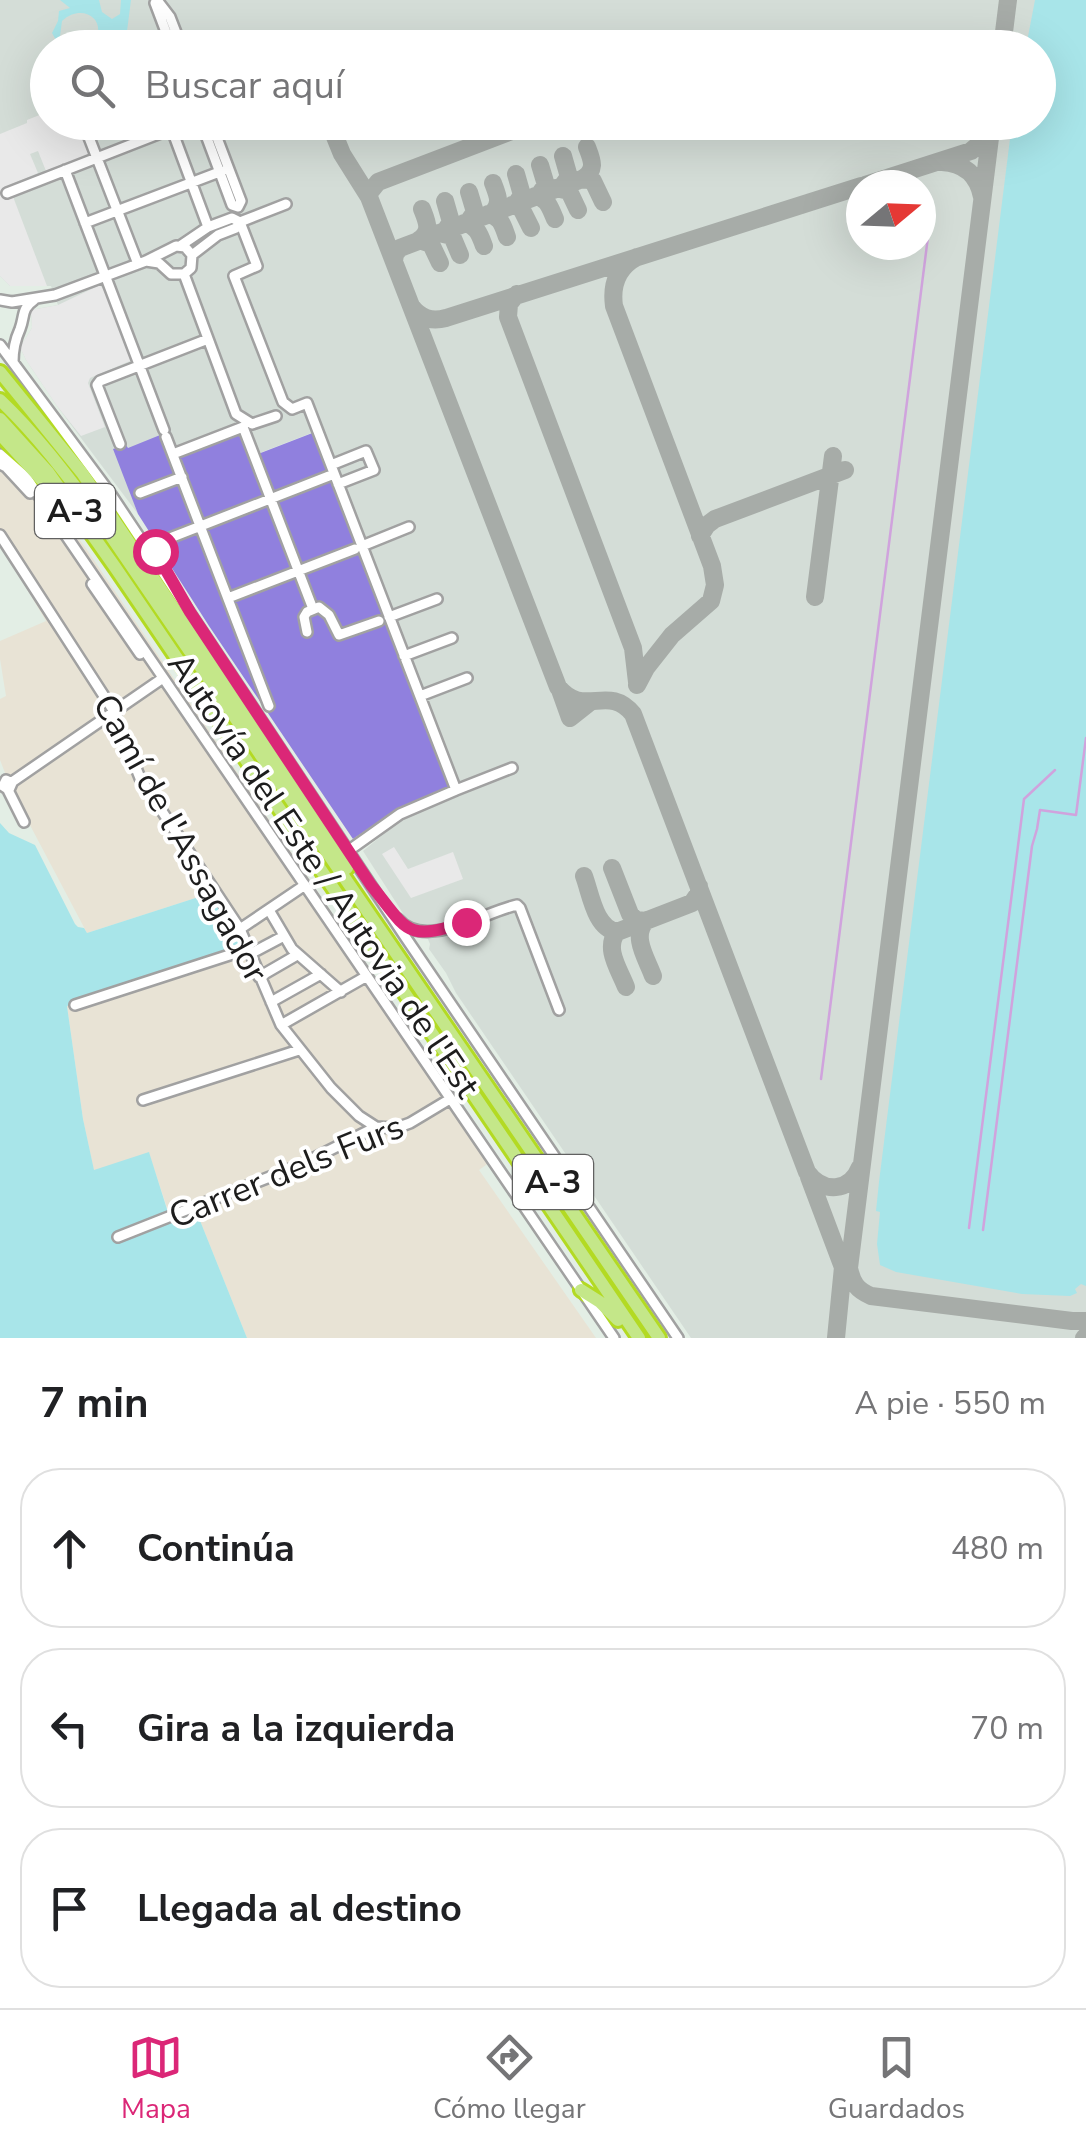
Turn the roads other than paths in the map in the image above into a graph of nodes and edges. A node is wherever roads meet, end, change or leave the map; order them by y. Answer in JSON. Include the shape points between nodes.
{"nodes":[{"id":1,"x":156,"y":0,"type":"edge"},
{"id":2,"x":166,"y":18,"type":"junction"},
{"id":3,"x":168,"y":30,"type":"edge"},
{"id":4,"x":172,"y":30,"type":"edge"},
{"id":5,"x":90,"y":140,"type":"edge"},
{"id":6,"x":137,"y":140,"type":"edge"},
{"id":7,"x":176,"y":140,"type":"edge"},
{"id":8,"x":210,"y":140,"type":"edge"},
{"id":9,"x":216,"y":140,"type":"edge"},
{"id":10,"x":96,"y":157,"type":"junction"},
{"id":11,"x":65,"y":170,"type":"junction"},
{"id":12,"x":224,"y":170,"type":"junction"},
{"id":13,"x":192,"y":182,"type":"junction"},
{"id":14,"x":7,"y":192,"type":"dead end"},
{"id":15,"x":286,"y":204,"type":"dead end"},
{"id":16,"x":117,"y":210,"type":"junction"},
{"id":17,"x":86,"y":222,"type":"junction"},
{"id":18,"x":240,"y":222,"type":"junction"},
{"id":19,"x":213,"y":229,"type":"junction"},
{"id":20,"x":180,"y":246,"type":"junction"},
{"id":21,"x":168,"y":250,"type":"junction"},
{"id":22,"x":192,"y":255,"type":"junction"},
{"id":23,"x":142,"y":262,"type":"junction"},
{"id":24,"x":165,"y":267,"type":"junction"},
{"id":25,"x":184,"y":274,"type":"junction"},
{"id":26,"x":106,"y":275,"type":"junction"},
{"id":27,"x":36,"y":298,"type":"junction"},
{"id":28,"x":0,"y":300,"type":"edge"},
{"id":29,"x":12,"y":302,"type":"junction"},
{"id":30,"x":22,"y":316,"type":"junction"},
{"id":31,"x":16,"y":335,"type":"junction"},
{"id":32,"x":208,"y":340,"type":"junction"},
{"id":33,"x":0,"y":342,"type":"edge"},
{"id":34,"x":13,"y":362,"type":"junction"},
{"id":35,"x":139,"y":366,"type":"junction"},
{"id":36,"x":0,"y":372,"type":"edge"},
{"id":37,"x":0,"y":382,"type":"edge"},
{"id":38,"x":0,"y":400,"type":"edge"},
{"id":39,"x":276,"y":416,"type":"dead end"},
{"id":40,"x":0,"y":420,"type":"edge"},
{"id":41,"x":44,"y":426,"type":"junction"},
{"id":42,"x":0,"y":434,"type":"edge"},
{"id":43,"x":120,"y":444,"type":"dead end"},
{"id":44,"x":173,"y":454,"type":"junction"},
{"id":45,"x":0,"y":458,"type":"edge"},
{"id":46,"x":334,"y":474,"type":"junction"},
{"id":47,"x":182,"y":478,"type":"junction"},
{"id":48,"x":110,"y":493,"type":"junction"},
{"id":49,"x":140,"y":493,"type":"dead end"},
{"id":50,"x":271,"y":498,"type":"junction"},
{"id":51,"x":201,"y":526,"type":"junction"},
{"id":52,"x":410,"y":527,"type":"dead end"},
{"id":53,"x":0,"y":535,"type":"edge"},
{"id":54,"x":158,"y":542,"type":"junction"},
{"id":55,"x":145,"y":546,"type":"junction"},
{"id":56,"x":358,"y":548,"type":"junction"},
{"id":57,"x":298,"y":572,"type":"junction"},
{"id":58,"x":228,"y":598,"type":"junction"},
{"id":59,"x":437,"y":599,"type":"dead end"},
{"id":60,"x":143,"y":608,"type":"junction"},
{"id":61,"x":313,"y":609,"type":"junction"},
{"id":62,"x":190,"y":612,"type":"junction"},
{"id":63,"x":384,"y":619,"type":"junction"},
{"id":64,"x":307,"y":632,"type":"dead end"},
{"id":65,"x":452,"y":638,"type":"dead end"},
{"id":66,"x":404,"y":656,"type":"junction"},
{"id":67,"x":154,"y":664,"type":"junction"},
{"id":68,"x":163,"y":678,"type":"junction"},
{"id":69,"x":467,"y":678,"type":"dead end"},
{"id":70,"x":420,"y":696,"type":"junction"},
{"id":71,"x":269,"y":706,"type":"dead end"},
{"id":72,"x":114,"y":710,"type":"junction"},
{"id":73,"x":512,"y":768,"type":"dead end"},
{"id":74,"x":5,"y":783,"type":"edge"},
{"id":75,"x":456,"y":790,"type":"junction"},
{"id":76,"x":24,"y":822,"type":"dead end"},
{"id":77,"x":348,"y":850,"type":"junction"},
{"id":78,"x":304,"y":885,"type":"junction"},
{"id":79,"x":371,"y":885,"type":"junction"},
{"id":80,"x":269,"y":910,"type":"junction"},
{"id":81,"x":240,"y":929,"type":"junction"},
{"id":82,"x":430,"y":934,"type":"junction"},
{"id":83,"x":284,"y":936,"type":"junction"},
{"id":84,"x":406,"y":938,"type":"junction"},
{"id":85,"x":249,"y":952,"type":"junction"},
{"id":86,"x":297,"y":955,"type":"junction"},
{"id":87,"x":321,"y":974,"type":"junction"},
{"id":88,"x":367,"y":976,"type":"junction"},
{"id":89,"x":259,"y":977,"type":"junction"},
{"id":90,"x":439,"y":986,"type":"junction"},
{"id":91,"x":341,"y":992,"type":"junction"},
{"id":92,"x":271,"y":1002,"type":"junction"},
{"id":93,"x":75,"y":1006,"type":"dead end"},
{"id":94,"x":559,"y":1010,"type":"dead end"},
{"id":95,"x":281,"y":1025,"type":"junction"},
{"id":96,"x":448,"y":1026,"type":"junction"},
{"id":97,"x":300,"y":1050,"type":"junction"},
{"id":98,"x":450,"y":1098,"type":"junction"},
{"id":99,"x":143,"y":1100,"type":"dead end"},
{"id":100,"x":376,"y":1127,"type":"junction"},
{"id":101,"x":118,"y":1237,"type":"dead end"},
{"id":102,"x":582,"y":1290,"type":"junction"},
{"id":103,"x":614,"y":1338,"type":"edge"},
{"id":104,"x":630,"y":1338,"type":"edge"},
{"id":105,"x":640,"y":1338,"type":"edge"},
{"id":106,"x":659,"y":1338,"type":"edge"},
{"id":107,"x":678,"y":1338,"type":"edge"}],
"edges":[{"from":1,"to":2,"type":"street"},
{"from":2,"to":3,"type":"street"},
{"from":2,"to":4,"type":"street"},
{"from":5,"to":10,"type":"street"},
{"from":6,"to":10,"type":"street"},
{"from":7,"to":13,"type":"street"},
{"from":8,"to":12,"type":"street"},
{"from":9,"to":12,"type":"street"},
{"from":10,"to":11,"type":"street"},
{"from":10,"to":16,"type":"street"},
{"from":11,"to":14,"type":"street"},
{"from":11,"to":17,"type":"street"},
{"from":12,"to":13,"type":"street"},
{"from":13,"to":16,"type":"street"},
{"from":13,"to":19,"type":"street"},
{"from":15,"to":18,"type":"street"},
{"from":16,"to":17,"type":"street"},
{"from":16,"to":23,"type":"street"},
{"from":17,"to":26,"type":"street"},
{"from":18,"to":19,"type":"street"},
{"from":18,"to":46,"type":"street","via":[[256,266],[234,276],[283,402],[292,409],[307,404]]},
{"from":19,"to":20,"type":"street"},
{"from":19,"to":22,"type":"street"},
{"from":20,"to":21,"type":"street"},
{"from":20,"to":22,"type":"street"},
{"from":21,"to":23,"type":"street"},
{"from":21,"to":24,"type":"street"},
{"from":22,"to":25,"type":"street"},
{"from":23,"to":24,"type":"street"},
{"from":23,"to":26,"type":"street"},
{"from":24,"to":25,"type":"street"},
{"from":25,"to":32,"type":"street"},
{"from":26,"to":27,"type":"street"},
{"from":26,"to":35,"type":"street"},
{"from":27,"to":29,"type":"street"},
{"from":27,"to":30,"type":"street"},
{"from":28,"to":29,"type":"street"},
{"from":29,"to":30,"type":"street"},
{"from":30,"to":31,"type":"street"},
{"from":31,"to":33,"type":"street"},
{"from":31,"to":34,"type":"street"},
{"from":32,"to":35,"type":"street"},
{"from":32,"to":39,"type":"street","via":[[236,414],[252,424]]},
{"from":33,"to":34,"type":"street"},
{"from":34,"to":48,"type":"street"},
{"from":35,"to":43,"type":"street","via":[[97,385]]},
{"from":35,"to":44,"type":"street"},
{"from":36,"to":41,"type":"highway"},
{"from":37,"to":41,"type":"highway"},
{"from":38,"to":96,"type":"highway","name":"Autovía del Este / Autovia de l'Est","number":"A-3","via":[[96,514]]},
{"from":40,"to":60,"type":"highway","name":"Autovía del Este / Autovia de l'Est","number":"A-3","via":[[48,472]]},
{"from":41,"to":96,"type":"highway","via":[[203,650]]},
{"from":42,"to":60,"type":"highway"},
{"from":44,"to":47,"type":"street"},
{"from":44,"to":50,"type":"street","via":[[243,427]]},
{"from":45,"to":67,"type":"street","via":[[26,477]]},
{"from":45,"to":67,"type":"street","via":[[132,644]]},
{"from":46,"to":50,"type":"street"},
{"from":46,"to":56,"type":"street"},
{"from":47,"to":49,"type":"street"},
{"from":47,"to":51,"type":"street"},
{"from":48,"to":54,"type":"street","via":[[147,539]]},
{"from":48,"to":55,"type":"street"},
{"from":50,"to":51,"type":"street"},
{"from":50,"to":57,"type":"street"},
{"from":51,"to":54,"type":"street"},
{"from":51,"to":58,"type":"street"},
{"from":52,"to":56,"type":"street"},
{"from":53,"to":72,"type":"street","name":"Camí de l'Assagador"},
{"from":54,"to":55,"type":"street"},
{"from":54,"to":62,"type":"street","via":[[156,553]]},
{"from":55,"to":62,"type":"street"},
{"from":56,"to":57,"type":"street"},
{"from":56,"to":63,"type":"street"},
{"from":57,"to":58,"type":"street"},
{"from":57,"to":61,"type":"street"},
{"from":58,"to":71,"type":"street"},
{"from":59,"to":63,"type":"street"},
{"from":60,"to":105,"type":"highway","name":"Autovía del Este / Autovia de l'Est","number":"A-3"},
{"from":61,"to":63,"type":"street","via":[[324,610],[339,635]]},
{"from":61,"to":64,"type":"street","via":[[304,617]]},
{"from":62,"to":77,"type":"street"},
{"from":63,"to":66,"type":"street"},
{"from":65,"to":66,"type":"street"},
{"from":66,"to":70,"type":"street"},
{"from":67,"to":68,"type":"street"},
{"from":68,"to":72,"type":"street"},
{"from":68,"to":78,"type":"street"},
{"from":69,"to":70,"type":"street"},
{"from":70,"to":75,"type":"street"},
{"from":72,"to":74,"type":"street"},
{"from":72,"to":81,"type":"street","name":"Camí de l'Assagador","via":[[140,778]]},
{"from":73,"to":75,"type":"street"},
{"from":74,"to":76,"type":"street"},
{"from":75,"to":77,"type":"street","via":[[400,814]]},
{"from":77,"to":79,"type":"street"},
{"from":78,"to":80,"type":"street"},
{"from":78,"to":88,"type":"street"},
{"from":79,"to":82,"type":"street","via":[[403,925]]},
{"from":79,"to":84,"type":"street"},
{"from":80,"to":81,"type":"street"},
{"from":80,"to":83,"type":"street"},
{"from":81,"to":85,"type":"street","name":"Camí de l'Assagador"},
{"from":82,"to":84,"type":"street"},
{"from":82,"to":90,"type":"street","via":[[421,950]]},
{"from":82,"to":94,"type":"street","via":[[517,905]]},
{"from":83,"to":85,"type":"street"},
{"from":83,"to":86,"type":"street"},
{"from":84,"to":90,"type":"street"},
{"from":85,"to":89,"type":"street","name":"Camí de l'Assagador"},
{"from":85,"to":93,"type":"street"},
{"from":86,"to":87,"type":"street"},
{"from":86,"to":89,"type":"street"},
{"from":87,"to":91,"type":"street"},
{"from":87,"to":92,"type":"street"},
{"from":88,"to":91,"type":"street"},
{"from":88,"to":98,"type":"street"},
{"from":89,"to":92,"type":"street","name":"Camí de l'Assagador"},
{"from":90,"to":107,"type":"street"},
{"from":91,"to":95,"type":"street"},
{"from":92,"to":95,"type":"street","name":"Camí de l'Assagador"},
{"from":95,"to":97,"type":"street","name":"Camí de l'Assagador"},
{"from":96,"to":106,"type":"highway","name":"Autovía del Este / Autovia de l'Est","number":"A-3"},
{"from":97,"to":99,"type":"street"},
{"from":97,"to":100,"type":"street","name":"Camí de l'Assagador"},
{"from":98,"to":100,"type":"street","name":"Carrer dels Furs","via":[[410,1123]]},
{"from":98,"to":102,"type":"street"},
{"from":100,"to":101,"type":"street","name":"Carrer dels Furs","via":[[300,1165]]},
{"from":102,"to":103,"type":"street"},
{"from":102,"to":104,"type":"highway","via":[[613,1312]]}]}
